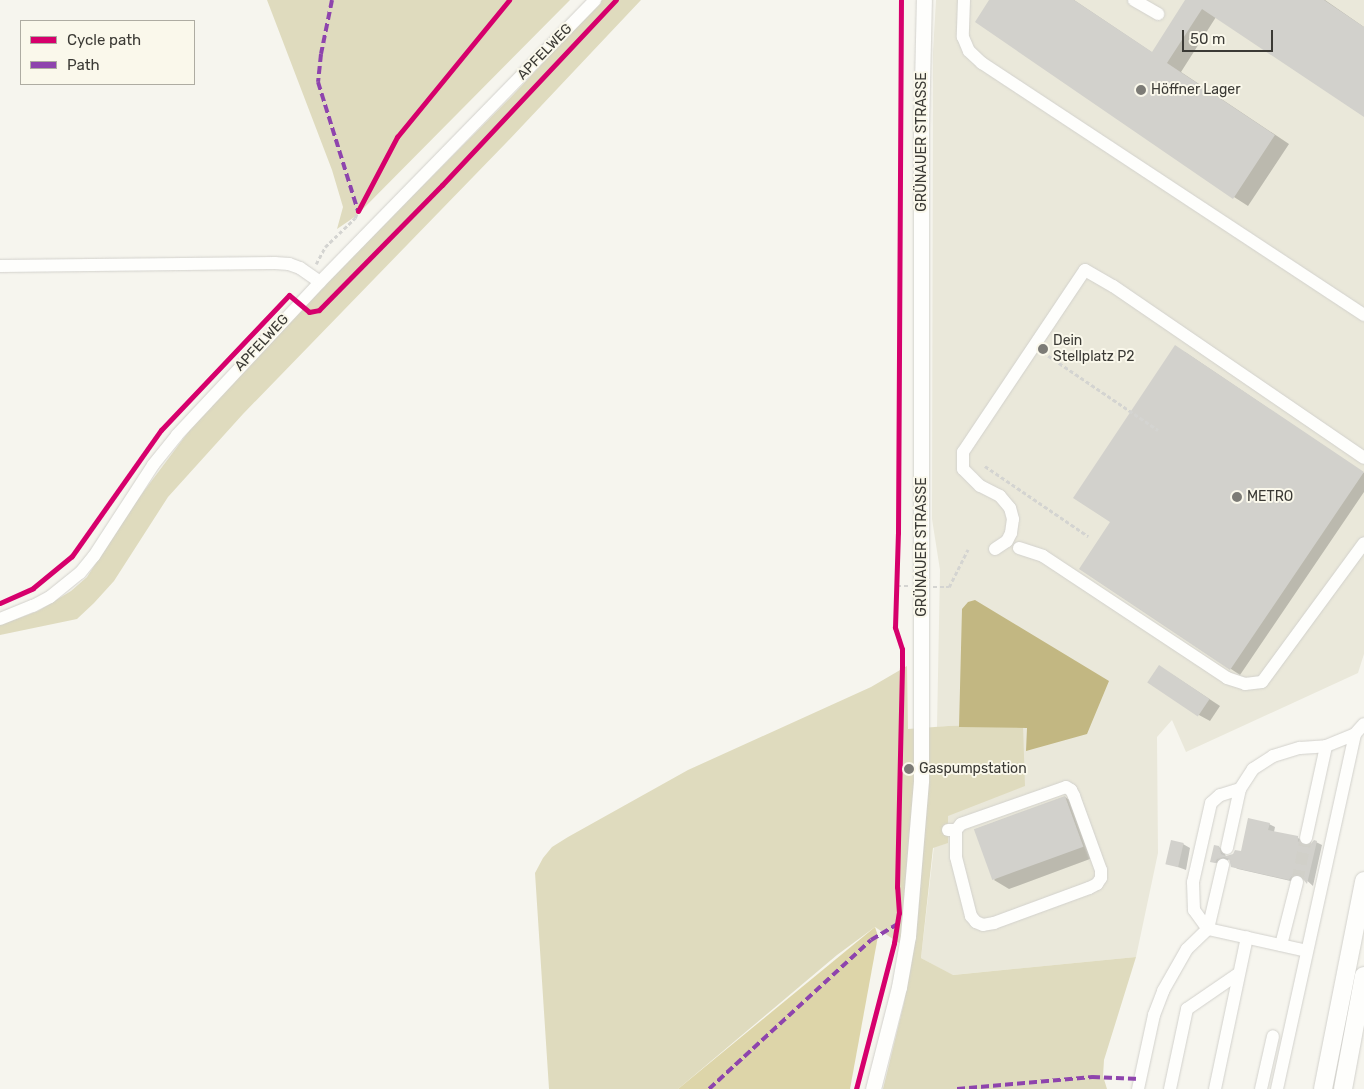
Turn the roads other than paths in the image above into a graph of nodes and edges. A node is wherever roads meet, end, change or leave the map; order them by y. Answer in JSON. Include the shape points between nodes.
{"nodes":[{"id":1,"x":595,"y":0,"type":"edge"},
{"id":2,"x":924,"y":0,"type":"edge"},
{"id":3,"x":964,"y":0,"type":"edge"},
{"id":4,"x":1134,"y":0,"type":"edge"},
{"id":5,"x":1158,"y":14,"type":"dead end"},
{"id":6,"x":0,"y":266,"type":"edge"},
{"id":7,"x":320,"y":282,"type":"junction"},
{"id":8,"x":1364,"y":315,"type":"edge"},
{"id":9,"x":1364,"y":458,"type":"edge"},
{"id":10,"x":1364,"y":543,"type":"edge"},
{"id":11,"x":1019,"y":548,"type":"dead end"},
{"id":12,"x":995,"y":549,"type":"dead end"},
{"id":13,"x":0,"y":619,"type":"edge"},
{"id":14,"x":1364,"y":724,"type":"edge"},
{"id":15,"x":1355,"y":734,"type":"junction"},
{"id":16,"x":1326,"y":746,"type":"junction"},
{"id":17,"x":1240,"y":789,"type":"junction"},
{"id":18,"x":952,"y":830,"type":"joint"},
{"id":19,"x":1306,"y":838,"type":"tunnel mouth"},
{"id":20,"x":1227,"y":848,"type":"dead end"},
{"id":21,"x":1223,"y":865,"type":"dead end"},
{"id":22,"x":1297,"y":882,"type":"tunnel mouth"},
{"id":23,"x":1364,"y":882,"type":"edge"},
{"id":24,"x":1208,"y":929,"type":"junction"},
{"id":25,"x":1247,"y":938,"type":"junction"},
{"id":26,"x":1281,"y":946,"type":"junction"},
{"id":27,"x":1307,"y":952,"type":"junction"},
{"id":28,"x":1238,"y":974,"type":"junction"},
{"id":29,"x":1364,"y":976,"type":"edge"},
{"id":30,"x":1273,"y":1036,"type":"dead end"},
{"id":31,"x":873,"y":1089,"type":"edge"},
{"id":32,"x":1138,"y":1089,"type":"edge"},
{"id":33,"x":1170,"y":1089,"type":"edge"},
{"id":34,"x":1215,"y":1089,"type":"edge"},
{"id":35,"x":1261,"y":1089,"type":"edge"},
{"id":36,"x":1276,"y":1089,"type":"edge"},
{"id":37,"x":1323,"y":1089,"type":"edge"},
{"id":38,"x":1343,"y":1089,"type":"edge"}],
"edges":[{"from":1,"to":7,"type":"street","name":"APFELWEG"},
{"from":2,"to":31,"type":"main road","name":"GRÜNAUER STRASSE","via":[[921,780],[899,988]]},
{"from":3,"to":8,"type":"street","via":[[964,37],[969,51],[982,63]]},
{"from":4,"to":5,"type":"street"},
{"from":6,"to":7,"type":"street","via":[[275,263],[300,268]]},
{"from":7,"to":13,"type":"street","name":"APFELWEG","via":[[177,435],[80,573],[50,597]]},
{"from":9,"to":12,"type":"street","via":[[1085,270],[963,452],[963,469],[980,486],[1000,496],[1010,508],[1012,534]]},
{"from":10,"to":11,"type":"street","via":[[1262,682],[1245,684],[1227,678],[1043,556]]},
{"from":14,"to":15,"type":"street"},
{"from":15,"to":16,"type":"street"},
{"from":15,"to":27,"type":"street"},
{"from":16,"to":17,"type":"street","via":[[1300,748],[1273,756],[1253,769]]},
{"from":16,"to":19,"type":"street"},
{"from":17,"to":20,"type":"street"},
{"from":17,"to":24,"type":"street","via":[[1220,795],[1212,803],[1194,882],[1194,910]]},
{"from":18,"to":18,"type":"street","via":[[971,916],[983,925],[1089,888],[1100,878],[1101,870],[1074,796],[1066,787]]},
{"from":21,"to":24,"type":"street"},
{"from":22,"to":26,"type":"street"},
{"from":23,"to":37,"type":"highway"},
{"from":24,"to":25,"type":"street"},
{"from":24,"to":32,"type":"street","via":[[1187,949],[1163,991],[1154,1015]]},
{"from":25,"to":26,"type":"street"},
{"from":25,"to":28,"type":"street"},
{"from":26,"to":27,"type":"street"},
{"from":27,"to":36,"type":"street"},
{"from":28,"to":33,"type":"street","via":[[1187,1009]]},
{"from":28,"to":34,"type":"street"},
{"from":29,"to":38,"type":"highway"},
{"from":30,"to":35,"type":"street"}]}
